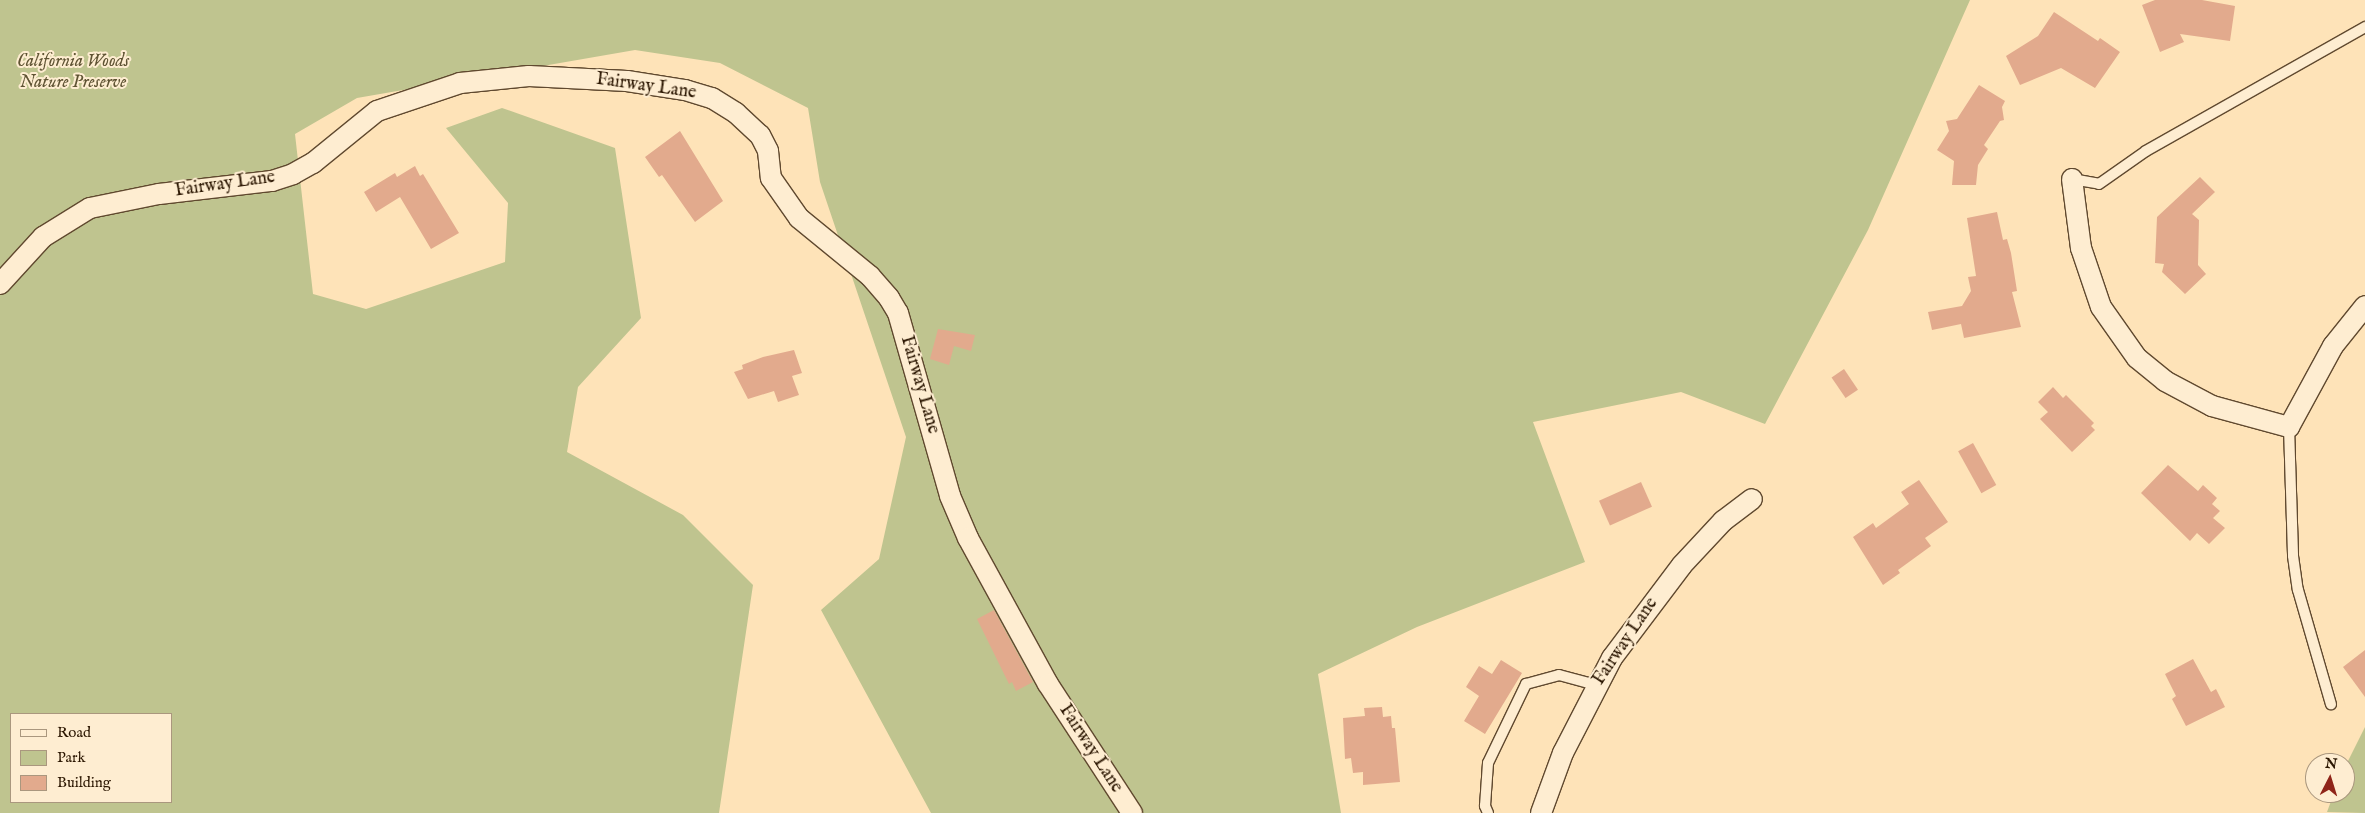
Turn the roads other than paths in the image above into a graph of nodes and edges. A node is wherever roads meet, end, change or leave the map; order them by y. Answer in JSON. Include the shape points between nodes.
{"nodes":[{"id":1,"x":2365,"y":27,"type":"edge"},
{"id":2,"x":2072,"y":180,"type":"joint"},
{"id":3,"x":0,"y":284,"type":"edge"},
{"id":4,"x":2365,"y":306,"type":"edge"},
{"id":5,"x":2289,"y":427,"type":"junction"},
{"id":6,"x":1752,"y":498,"type":"dead end"},
{"id":7,"x":1597,"y":685,"type":"junction"},
{"id":8,"x":2331,"y":704,"type":"dead end"},
{"id":9,"x":1132,"y":813,"type":"edge"},
{"id":10,"x":1488,"y":813,"type":"edge"},
{"id":11,"x":1542,"y":813,"type":"edge"}],
"edges":[{"from":1,"to":2,"type":"lane","via":[[2146,151],[2099,184]]},
{"from":2,"to":5,"type":"street","via":[[2082,248],[2091,282],[2101,307],[2138,358],[2187,395],[2212,406]]},
{"from":3,"to":9,"type":"street","name":"Fairway Lane","via":[[43,237],[90,208],[159,194],[249,185],[286,176],[313,163],[377,111],[460,83],[529,76],[627,81],[685,90],[712,98],[736,113],[760,135],[768,151],[771,178],[800,218],[870,276],[889,298],[898,314],[950,496],[968,538],[1048,684]]},
{"from":4,"to":5,"type":"street","via":[[2333,346]]},
{"from":5,"to":8,"type":"lane","via":[[2293,556],[2298,590]]},
{"from":6,"to":7,"type":"street","name":"Fairway Lane","via":[[1723,521],[1682,564],[1645,611]]},
{"from":7,"to":10,"type":"lane","via":[[1559,675],[1526,684],[1488,763],[1485,806]]},
{"from":7,"to":11,"type":"street","name":"Fairway Lane","via":[[1563,753]]}]}
